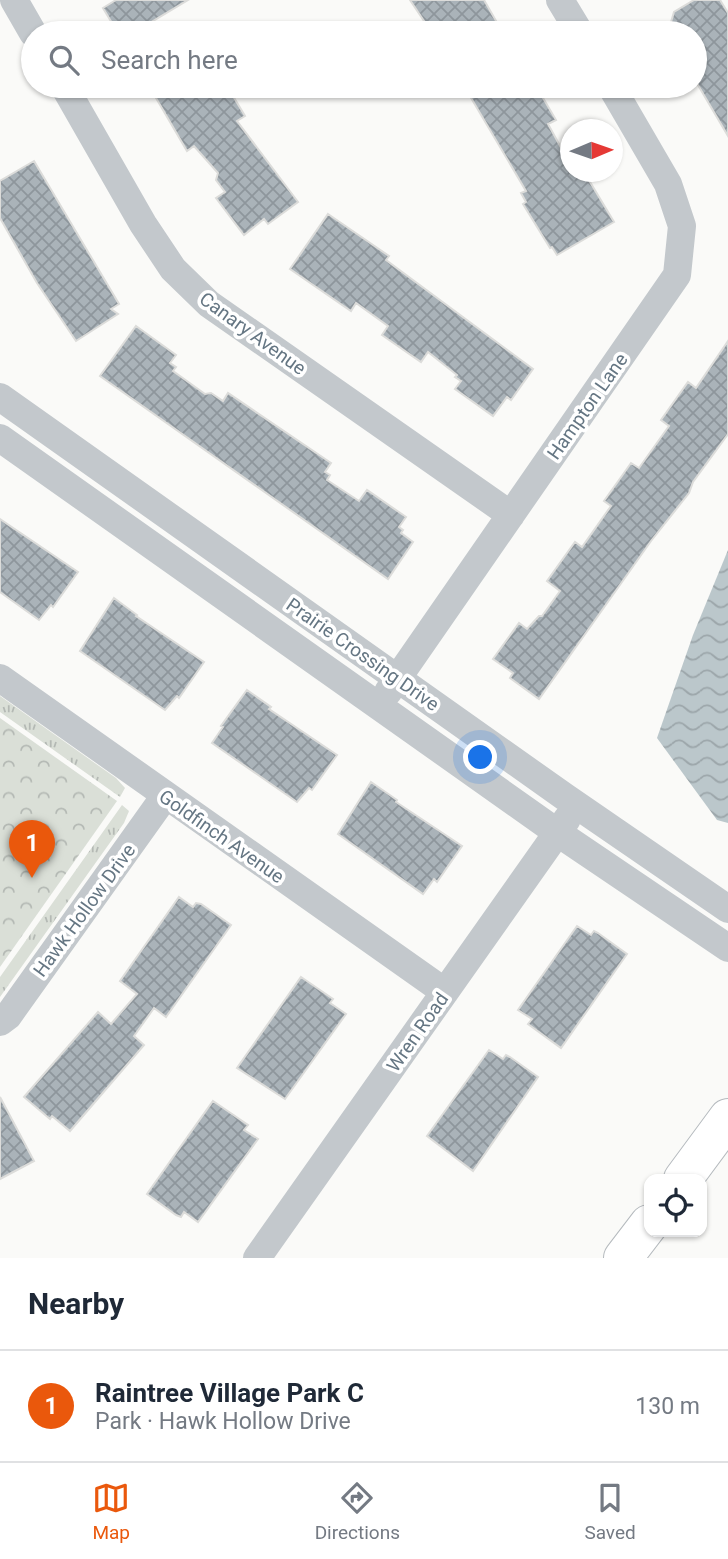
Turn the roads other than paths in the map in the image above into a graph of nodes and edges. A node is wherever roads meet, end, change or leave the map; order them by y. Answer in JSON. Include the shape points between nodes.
{"nodes":[{"id":1,"x":14,"y":0,"type":"edge"},
{"id":2,"x":560,"y":0,"type":"edge"},
{"id":3,"x":26,"y":21,"type":"edge"},
{"id":4,"x":573,"y":21,"type":"edge"},
{"id":5,"x":71,"y":98,"type":"edge"},
{"id":6,"x":618,"y":98,"type":"edge"},
{"id":7,"x":0,"y":397,"type":"edge"},
{"id":8,"x":0,"y":438,"type":"edge"},
{"id":9,"x":511,"y":515,"type":"junction"},
{"id":10,"x":0,"y":678,"type":"edge"},
{"id":11,"x":398,"y":679,"type":"junction"},
{"id":12,"x":379,"y":707,"type":"junction"},
{"id":13,"x":165,"y":796,"type":"junction"},
{"id":14,"x":576,"y":805,"type":"junction"},
{"id":15,"x":558,"y":833,"type":"junction"},
{"id":16,"x":728,"y":909,"type":"edge"},
{"id":17,"x":728,"y":948,"type":"edge"},
{"id":18,"x":445,"y":992,"type":"junction"},
{"id":19,"x":0,"y":1022,"type":"edge"},
{"id":20,"x":728,"y":1118,"type":"edge"},
{"id":21,"x":687,"y":1174,"type":"edge"},
{"id":22,"x":644,"y":1230,"type":"edge"},
{"id":23,"x":257,"y":1258,"type":"edge"},
{"id":24,"x":623,"y":1258,"type":"edge"}],
"edges":[{"from":1,"to":3,"type":"street"},
{"from":2,"to":4,"type":"street"},
{"from":5,"to":9,"type":"street","name":"Canary Avenue","via":[[173,269],[209,304]]},
{"from":6,"to":9,"type":"street","name":"Hampton Lane","via":[[668,184],[682,226],[677,275]]},
{"from":7,"to":11,"type":"street","name":"Prairie Crossing Drive"},
{"from":8,"to":12,"type":"street","name":"Prairie Crossing Drive"},
{"from":9,"to":11,"type":"street","name":"Hampton Lane"},
{"from":10,"to":13,"type":"street","name":"Goldfinch Avenue"},
{"from":11,"to":12,"type":"street","name":"Hampton Lane"},
{"from":11,"to":14,"type":"street","name":"Prairie Crossing Drive"},
{"from":12,"to":15,"type":"street","name":"Prairie Crossing Drive"},
{"from":13,"to":18,"type":"street","name":"Goldfinch Avenue"},
{"from":13,"to":19,"type":"street","name":"Hawk Hollow Drive"},
{"from":14,"to":15,"type":"street","name":"Wren Road"},
{"from":14,"to":16,"type":"street","name":"Prairie Crossing Drive"},
{"from":15,"to":17,"type":"street","name":"Prairie Crossing Drive"},
{"from":15,"to":18,"type":"street","name":"Wren Road"},
{"from":18,"to":23,"type":"street","name":"Wren Road"},
{"from":20,"to":21,"type":"main road"},
{"from":22,"to":24,"type":"main road"}]}
